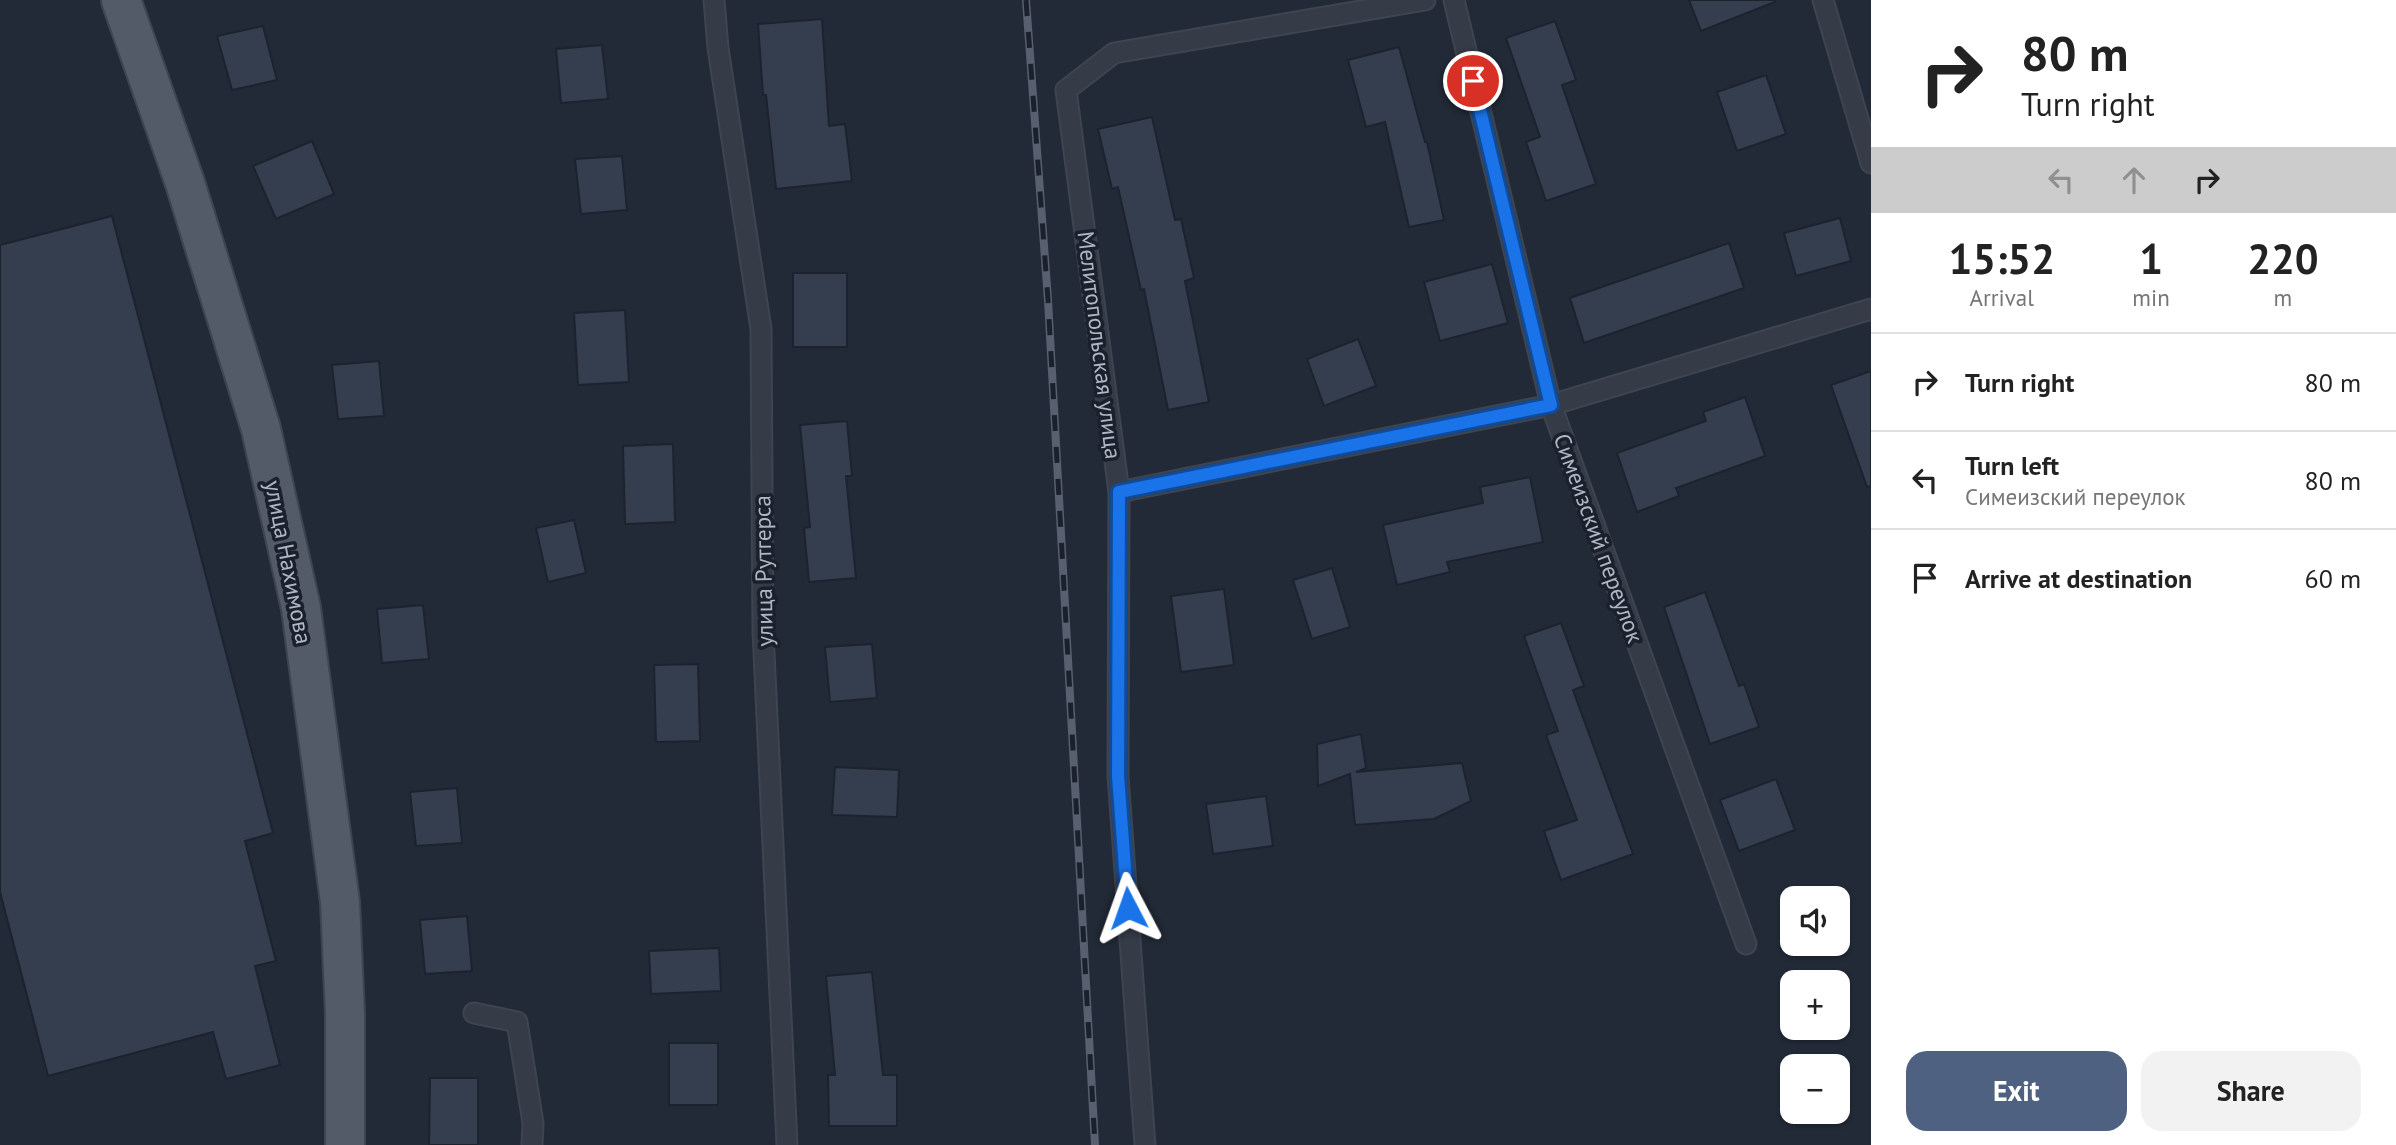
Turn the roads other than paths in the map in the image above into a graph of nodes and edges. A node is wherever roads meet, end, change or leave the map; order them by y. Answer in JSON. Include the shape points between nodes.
{"nodes":[{"id":1,"x":121,"y":0,"type":"edge"},
{"id":2,"x":714,"y":0,"type":"edge"},
{"id":3,"x":1425,"y":0,"type":"edge"},
{"id":4,"x":1454,"y":0,"type":"edge"},
{"id":5,"x":1823,"y":0,"type":"edge"},
{"id":6,"x":1871,"y":163,"type":"edge"},
{"id":7,"x":1871,"y":309,"type":"edge"},
{"id":8,"x":1551,"y":405,"type":"junction"},
{"id":9,"x":1119,"y":492,"type":"junction"},
{"id":10,"x":1745,"y":944,"type":"dead end"},
{"id":11,"x":474,"y":1013,"type":"dead end"},
{"id":12,"x":345,"y":1145,"type":"edge"},
{"id":13,"x":532,"y":1145,"type":"edge"},
{"id":14,"x":787,"y":1145,"type":"edge"},
{"id":15,"x":1145,"y":1145,"type":"edge"}],
"edges":[{"from":1,"to":12,"type":"main road","name":"улица Нахимова","via":[[185,183],[261,429],[301,608],[340,902]]},
{"from":2,"to":14,"type":"lane","name":"улица Рутгерса","via":[[761,329],[763,631]]},
{"from":3,"to":9,"type":"lane","name":"Мелитопольская улица","via":[[1114,53],[1066,90]]},
{"from":4,"to":8,"type":"lane","name":"Симеизский переулок"},
{"from":5,"to":6,"type":"lane"},
{"from":7,"to":8,"type":"lane"},
{"from":8,"to":9,"type":"lane"},
{"from":8,"to":10,"type":"lane","name":"Симеизский переулок"},
{"from":9,"to":15,"type":"lane","name":"Мелитопольская улица","via":[[1118,776]]},
{"from":11,"to":13,"type":"lane","via":[[517,1022],[533,1123]]}]}
